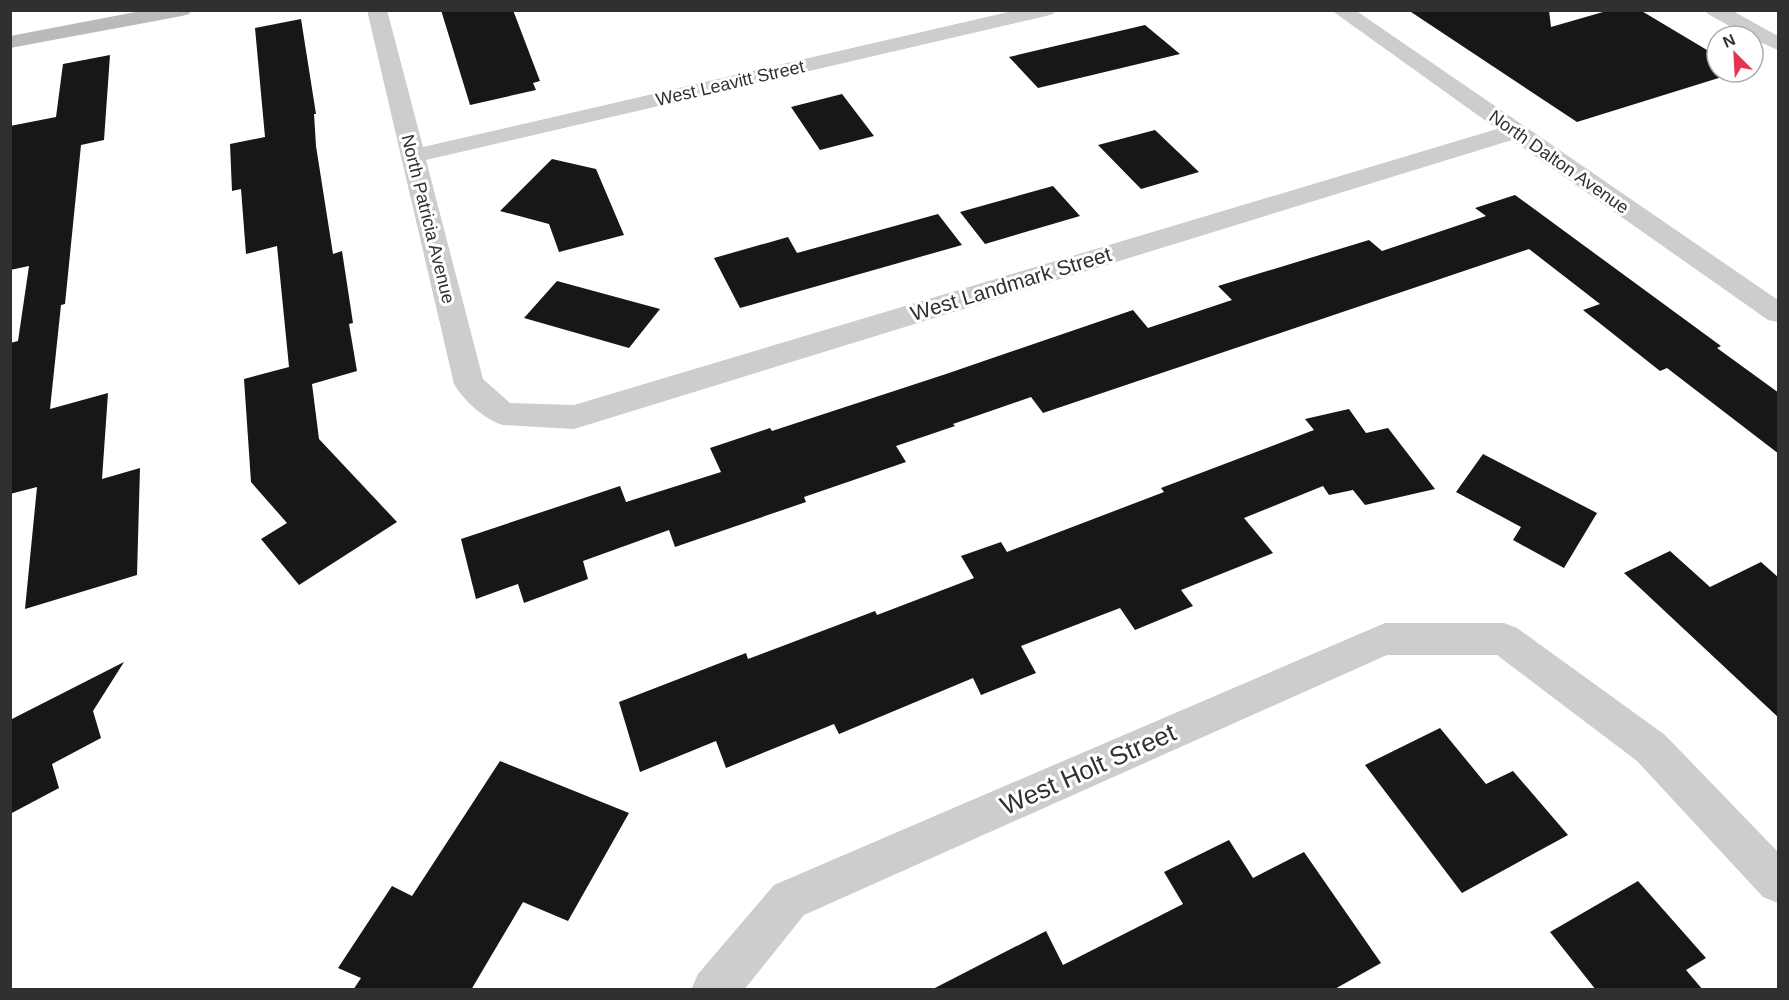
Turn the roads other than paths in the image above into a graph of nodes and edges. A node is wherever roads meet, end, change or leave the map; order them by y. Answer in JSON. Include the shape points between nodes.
{"nodes":[{"id":1,"x":182,"y":10,"type":"edge"},
{"id":2,"x":377,"y":10,"type":"edge"},
{"id":3,"x":1046,"y":10,"type":"edge"},
{"id":4,"x":1341,"y":10,"type":"edge"},
{"id":5,"x":1715,"y":10,"type":"edge"},
{"id":6,"x":10,"y":42,"type":"edge"},
{"id":7,"x":1779,"y":44,"type":"edge"},
{"id":8,"x":1515,"y":131,"type":"junction"},
{"id":9,"x":413,"y":156,"type":"junction"},
{"id":10,"x":1779,"y":313,"type":"edge"},
{"id":11,"x":503,"y":414,"type":"joint"},
{"id":12,"x":1779,"y":882,"type":"edge"},
{"id":13,"x":714,"y":990,"type":"edge"}],
"edges":[{"from":1,"to":6,"type":"street"},
{"from":2,"to":9,"type":"street","name":"North Patricia Avenue"},
{"from":3,"to":9,"type":"street","name":"West Leavitt Street"},
{"from":4,"to":8,"type":"street","name":"North Dalton Avenue"},
{"from":5,"to":7,"type":"street"},
{"from":8,"to":10,"type":"street","name":"North Dalton Avenue"},
{"from":8,"to":11,"type":"street","name":"West Landmark Street","via":[[574,417]]},
{"from":9,"to":11,"type":"street","name":"North Patricia Avenue","via":[[469,384]]},
{"from":12,"to":13,"type":"street","name":"West Holt Street","via":[[1651,748],[1504,639],[1385,639],[789,900]]}]}
